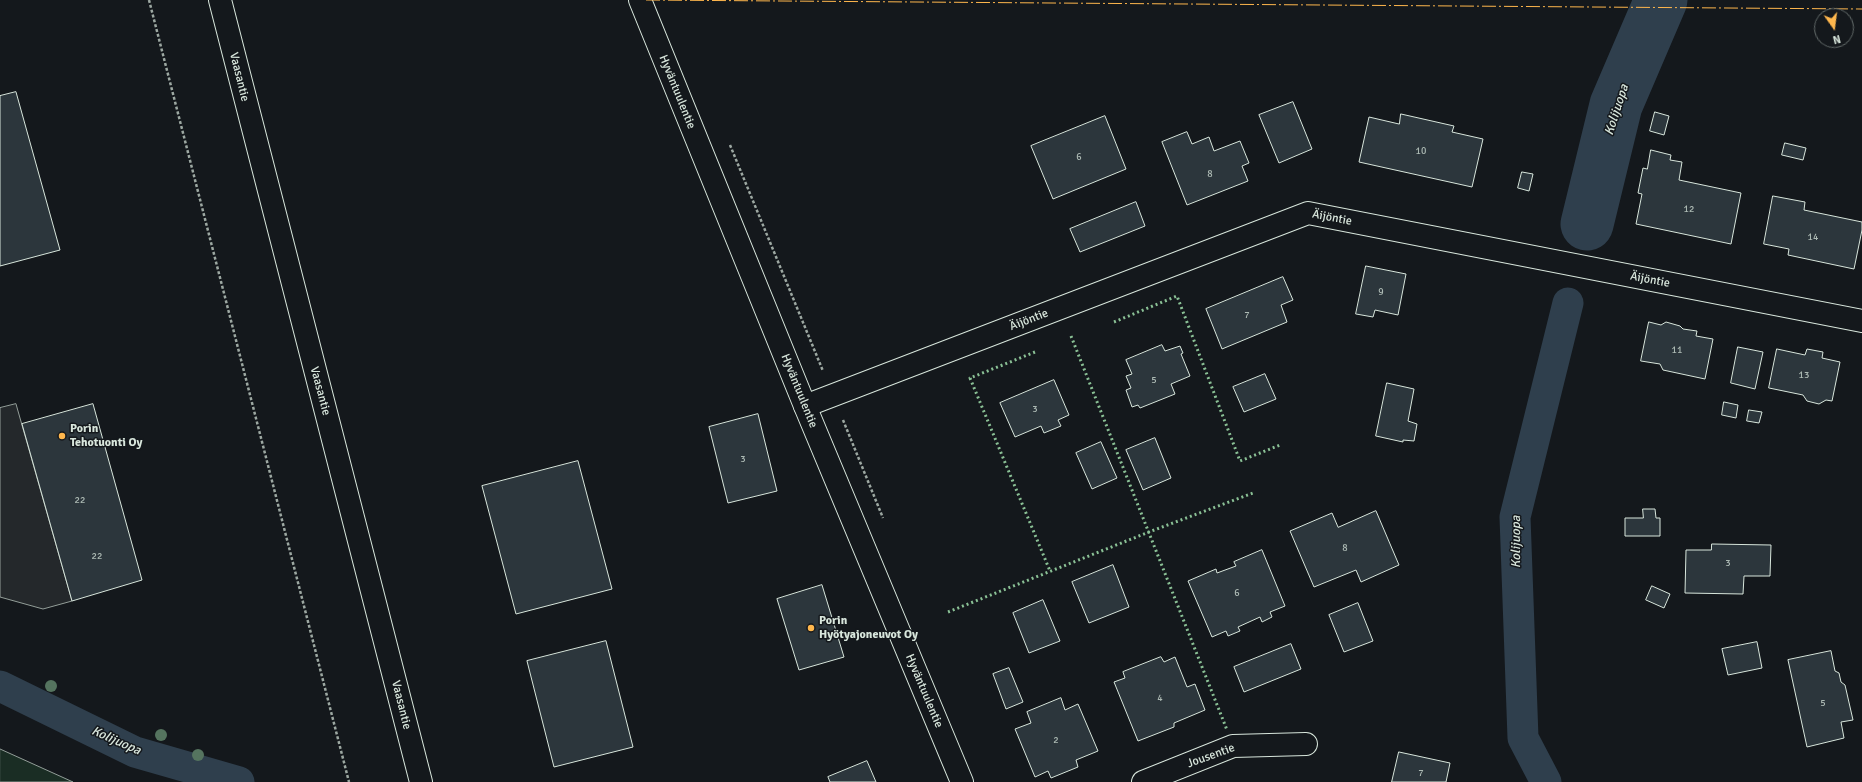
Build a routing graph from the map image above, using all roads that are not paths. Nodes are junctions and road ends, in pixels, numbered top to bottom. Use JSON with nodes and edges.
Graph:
{"nodes":[{"id":1,"x":220,"y":0,"type":"edge"},
{"id":2,"x":640,"y":0,"type":"edge"},
{"id":3,"x":1862,"y":321,"type":"edge"},
{"id":4,"x":805,"y":406,"type":"junction"},
{"id":5,"x":1306,"y":744,"type":"dead end"},
{"id":6,"x":421,"y":782,"type":"edge"},
{"id":7,"x":962,"y":782,"type":"edge"},
{"id":8,"x":1143,"y":782,"type":"edge"}],
"edges":[{"from":1,"to":6,"type":"street","name":"Vaasantie"},
{"from":2,"to":4,"type":"street","name":"Hyväntuulentie"},
{"from":3,"to":4,"type":"street","name":"Äijöntie"},
{"from":4,"to":7,"type":"street","name":"Hyväntuulentie"},
{"from":5,"to":8,"type":"street","name":"Jousentie"}]}
